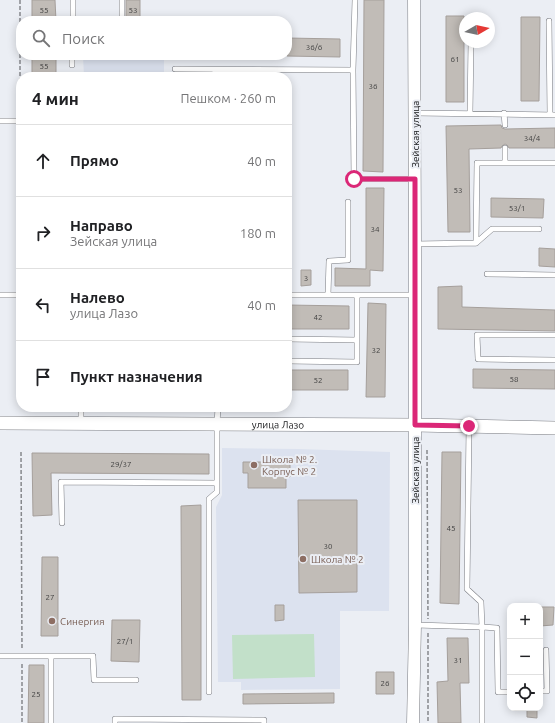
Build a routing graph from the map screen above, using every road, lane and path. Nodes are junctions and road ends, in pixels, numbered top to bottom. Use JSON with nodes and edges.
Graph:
{"nodes":[{"id":1,"x":20,"y":0,"type":"edge"},
{"id":2,"x":73,"y":0,"type":"edge"},
{"id":3,"x":122,"y":0,"type":"edge"},
{"id":4,"x":355,"y":0,"type":"edge"},
{"id":5,"x":414,"y":0,"type":"edge"},
{"id":6,"x":20,"y":16,"type":"edge"},
{"id":7,"x":73,"y":16,"type":"edge"},
{"id":8,"x":122,"y":16,"type":"edge"},
{"id":9,"x":549,"y":21,"type":"dead end"},
{"id":10,"x":471,"y":48,"type":"edge"},
{"id":11,"x":20,"y":60,"type":"edge"},
{"id":12,"x":72,"y":60,"type":"edge"},
{"id":13,"x":72,"y":65,"type":"dead end"},
{"id":14,"x":175,"y":69,"type":"dead end"},
{"id":15,"x":215,"y":70,"type":"joint"},
{"id":16,"x":353,"y":70,"type":"junction"},
{"id":17,"x":20,"y":72,"type":"edge"},
{"id":18,"x":415,"y":113,"type":"junction"},
{"id":19,"x":470,"y":113,"type":"junction"},
{"id":20,"x":504,"y":113,"type":"junction"},
{"id":21,"x":552,"y":115,"type":"edge"},
{"id":22,"x":0,"y":121,"type":"edge"},
{"id":23,"x":16,"y":121,"type":"edge"},
{"id":24,"x":505,"y":125,"type":"dead end"},
{"id":25,"x":505,"y":148,"type":"dead end"},
{"id":26,"x":505,"y":163,"type":"junction"},
{"id":27,"x":555,"y":164,"type":"edge"},
{"id":28,"x":415,"y":179,"type":"junction"},
{"id":29,"x":348,"y":202,"type":"dead end"},
{"id":30,"x":539,"y":229,"type":"dead end"},
{"id":31,"x":476,"y":243,"type":"junction"},
{"id":32,"x":415,"y":244,"type":"junction"},
{"id":33,"x":487,"y":274,"type":"dead end"},
{"id":34,"x":555,"y":275,"type":"edge"},
{"id":35,"x":415,"y":294,"type":"junction"},
{"id":36,"x":0,"y":295,"type":"edge"},
{"id":37,"x":16,"y":295,"type":"edge"},
{"id":38,"x":292,"y":295,"type":"edge"},
{"id":39,"x":328,"y":295,"type":"junction"},
{"id":40,"x":357,"y":295,"type":"junction"},
{"id":41,"x":555,"y":335,"type":"edge"},
{"id":42,"x":292,"y":339,"type":"edge"},
{"id":43,"x":356,"y":340,"type":"junction"},
{"id":44,"x":555,"y":360,"type":"edge"},
{"id":45,"x":292,"y":361,"type":"edge"},
{"id":46,"x":81,"y":412,"type":"edge"},
{"id":47,"x":218,"y":412,"type":"edge"},
{"id":48,"x":0,"y":423,"type":"edge"},
{"id":49,"x":80,"y":424,"type":"junction"},
{"id":50,"x":217,"y":424,"type":"junction"},
{"id":51,"x":415,"y":425,"type":"junction"},
{"id":52,"x":469,"y":426,"type":"junction"},
{"id":53,"x":555,"y":428,"type":"edge"},
{"id":54,"x":427,"y":450,"type":"dead end"},
{"id":55,"x":21,"y":452,"type":"dead end"},
{"id":56,"x":217,"y":483,"type":"junction"},
{"id":57,"x":62,"y":523,"type":"dead end"},
{"id":58,"x":415,"y":625,"type":"junction"},
{"id":59,"x":428,"y":625,"type":"junction"},
{"id":60,"x":482,"y":627,"type":"junction"},
{"id":61,"x":546,"y":650,"type":"dead end"},
{"id":62,"x":22,"y":655,"type":"junction"},
{"id":63,"x":0,"y":656,"type":"edge"},
{"id":64,"x":51,"y":656,"type":"junction"},
{"id":65,"x":136,"y":680,"type":"dead end"},
{"id":66,"x":543,"y":691,"type":"edge"},
{"id":67,"x":210,"y":692,"type":"dead end"},
{"id":68,"x":507,"y":692,"type":"edge"},
{"id":69,"x":22,"y":723,"type":"edge"},
{"id":70,"x":51,"y":723,"type":"edge"},
{"id":71,"x":115,"y":723,"type":"edge"},
{"id":72,"x":264,"y":723,"type":"edge"},
{"id":73,"x":413,"y":723,"type":"edge"},
{"id":74,"x":428,"y":723,"type":"edge"},
{"id":75,"x":482,"y":723,"type":"edge"}],
"edges":[{"from":1,"to":6,"type":"path"},
{"from":2,"to":7,"type":"lane"},
{"from":3,"to":8,"type":"lane"},
{"from":4,"to":16,"type":"lane"},
{"from":5,"to":18,"type":"street","name":"Зейская улица"},
{"from":9,"to":21,"type":"lane"},
{"from":10,"to":19,"type":"lane"},
{"from":11,"to":17,"type":"path"},
{"from":12,"to":13,"type":"lane"},
{"from":14,"to":15,"type":"lane"},
{"from":15,"to":16,"type":"lane"},
{"from":16,"to":28,"type":"lane"},
{"from":18,"to":19,"type":"lane"},
{"from":18,"to":28,"type":"street","name":"Зейская улица"},
{"from":19,"to":20,"type":"lane"},
{"from":20,"to":21,"type":"lane"},
{"from":20,"to":24,"type":"lane"},
{"from":22,"to":23,"type":"lane"},
{"from":25,"to":26,"type":"lane"},
{"from":26,"to":27,"type":"lane"},
{"from":26,"to":31,"type":"lane"},
{"from":28,"to":32,"type":"street","name":"Зейская улица"},
{"from":29,"to":39,"type":"lane"},
{"from":30,"to":31,"type":"lane"},
{"from":31,"to":32,"type":"lane"},
{"from":32,"to":35,"type":"street","name":"Зейская улица"},
{"from":33,"to":34,"type":"lane"},
{"from":35,"to":40,"type":"lane"},
{"from":35,"to":51,"type":"street","name":"Зейская улица"},
{"from":36,"to":37,"type":"lane"},
{"from":38,"to":39,"type":"lane"},
{"from":39,"to":40,"type":"lane"},
{"from":40,"to":43,"type":"lane"},
{"from":41,"to":44,"type":"lane"},
{"from":42,"to":43,"type":"lane"},
{"from":43,"to":45,"type":"lane"},
{"from":46,"to":49,"type":"lane"},
{"from":47,"to":50,"type":"lane"},
{"from":48,"to":49,"type":"main road","name":"улица Лазо"},
{"from":49,"to":50,"type":"main road","name":"улица Лазо"},
{"from":50,"to":51,"type":"main road","name":"улица Лазо"},
{"from":50,"to":56,"type":"lane"},
{"from":51,"to":52,"type":"main road","name":"улица Лазо"},
{"from":51,"to":58,"type":"street","name":"Зейская улица"},
{"from":52,"to":53,"type":"main road","name":"улица Лазо"},
{"from":52,"to":60,"type":"lane"},
{"from":54,"to":59,"type":"path"},
{"from":55,"to":62,"type":"path"},
{"from":56,"to":57,"type":"lane"},
{"from":56,"to":67,"type":"lane"},
{"from":58,"to":59,"type":"lane"},
{"from":58,"to":73,"type":"street","name":"Зейская улица"},
{"from":59,"to":60,"type":"lane"},
{"from":59,"to":74,"type":"path"},
{"from":60,"to":68,"type":"lane"},
{"from":60,"to":75,"type":"lane"},
{"from":61,"to":66,"type":"lane"},
{"from":62,"to":63,"type":"lane"},
{"from":62,"to":64,"type":"lane"},
{"from":62,"to":69,"type":"path"},
{"from":64,"to":65,"type":"lane"},
{"from":64,"to":70,"type":"lane"},
{"from":71,"to":72,"type":"lane"}]}
